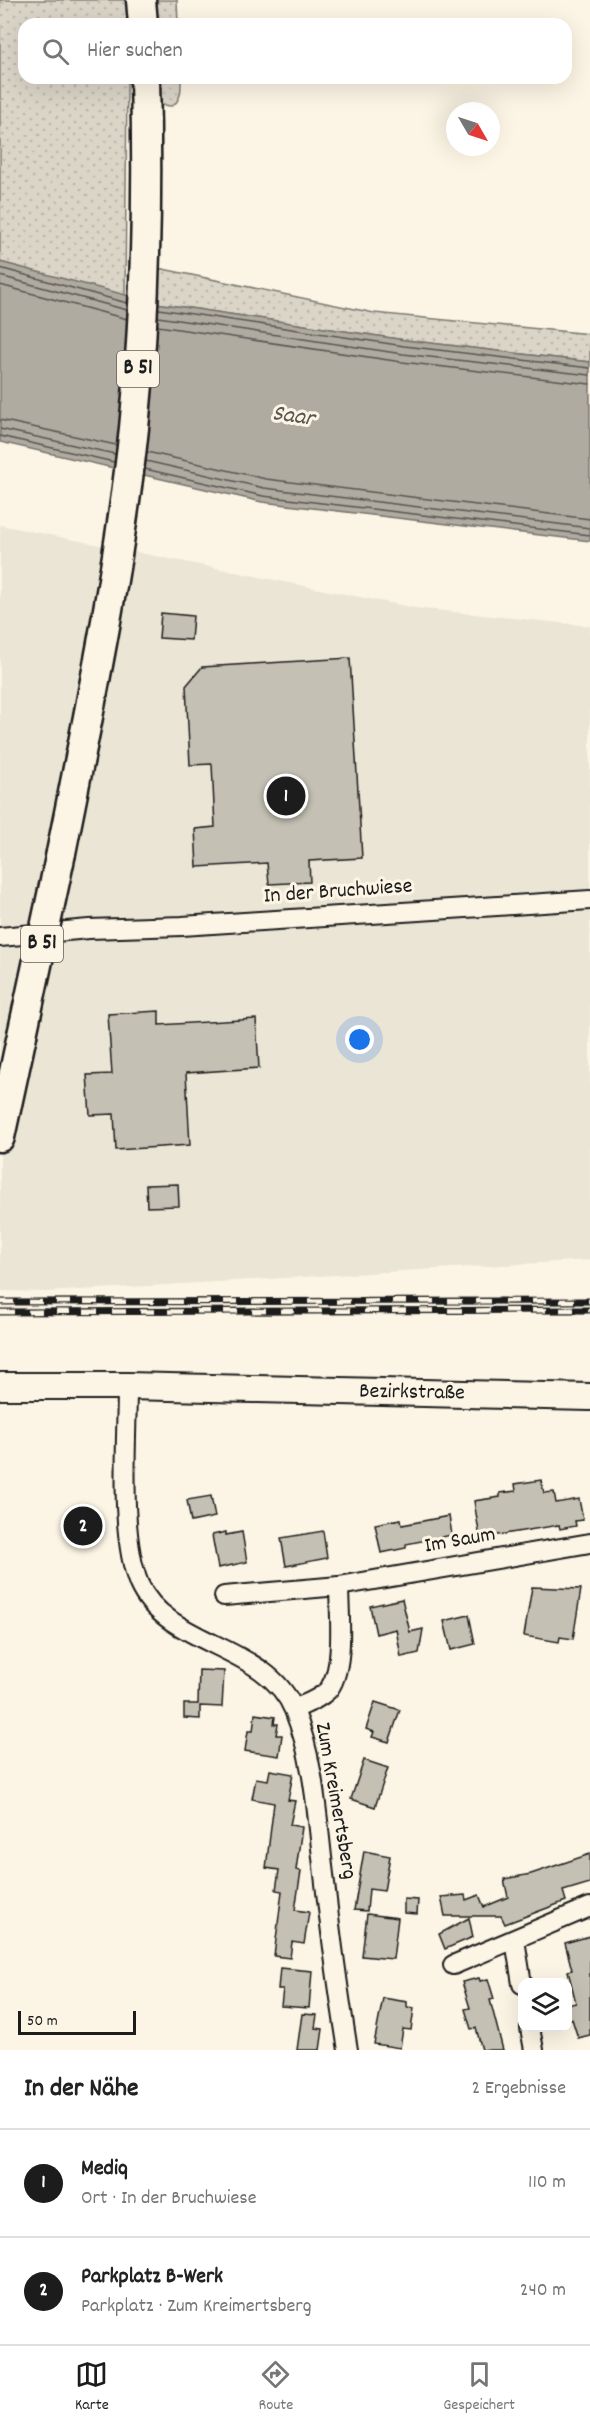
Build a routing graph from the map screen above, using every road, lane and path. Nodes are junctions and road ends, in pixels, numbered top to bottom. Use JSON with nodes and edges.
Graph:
{"nodes":[{"id":1,"x":141,"y":0,"type":"edge"},
{"id":2,"x":142,"y":18,"type":"edge"},
{"id":3,"x":145,"y":84,"type":"edge"},
{"id":4,"x":590,"y":900,"type":"edge"},
{"id":5,"x":0,"y":937,"type":"edge"},
{"id":6,"x":0,"y":1137,"type":"edge"},
{"id":7,"x":0,"y":1386,"type":"edge"},
{"id":8,"x":127,"y":1386,"type":"junction"},
{"id":9,"x":590,"y":1397,"type":"edge"},
{"id":10,"x":590,"y":1543,"type":"edge"},
{"id":11,"x":339,"y":1586,"type":"junction"},
{"id":12,"x":224,"y":1596,"type":"dead end"},
{"id":13,"x":294,"y":1709,"type":"junction"},
{"id":14,"x":590,"y":1907,"type":"edge"},
{"id":15,"x":515,"y":1940,"type":"junction"},
{"id":16,"x":453,"y":1965,"type":"dead end"},
{"id":17,"x":521,"y":1978,"type":"edge"},
{"id":18,"x":531,"y":2032,"type":"edge"},
{"id":19,"x":348,"y":2050,"type":"edge"},
{"id":20,"x":534,"y":2050,"type":"edge"}],
"edges":[{"from":1,"to":2,"type":"main road"},
{"from":3,"to":6,"type":"main road","number":"B 51","bridge":true},
{"from":4,"to":5,"type":"street","name":"In der Bruchwiese"},
{"from":7,"to":8,"type":"street","name":"Bezirkstraße"},
{"from":8,"to":9,"type":"street","name":"Bezirkstraße"},
{"from":8,"to":13,"type":"street","name":"Zum Kreimertsberg"},
{"from":10,"to":11,"type":"street","name":"Im Saum"},
{"from":11,"to":12,"type":"street","name":"Im Saum"},
{"from":11,"to":13,"type":"street"},
{"from":13,"to":19,"type":"street","name":"Zum Kreimertsberg"},
{"from":14,"to":15,"type":"street"},
{"from":15,"to":16,"type":"street"},
{"from":15,"to":17,"type":"street"},
{"from":18,"to":20,"type":"street"}]}
